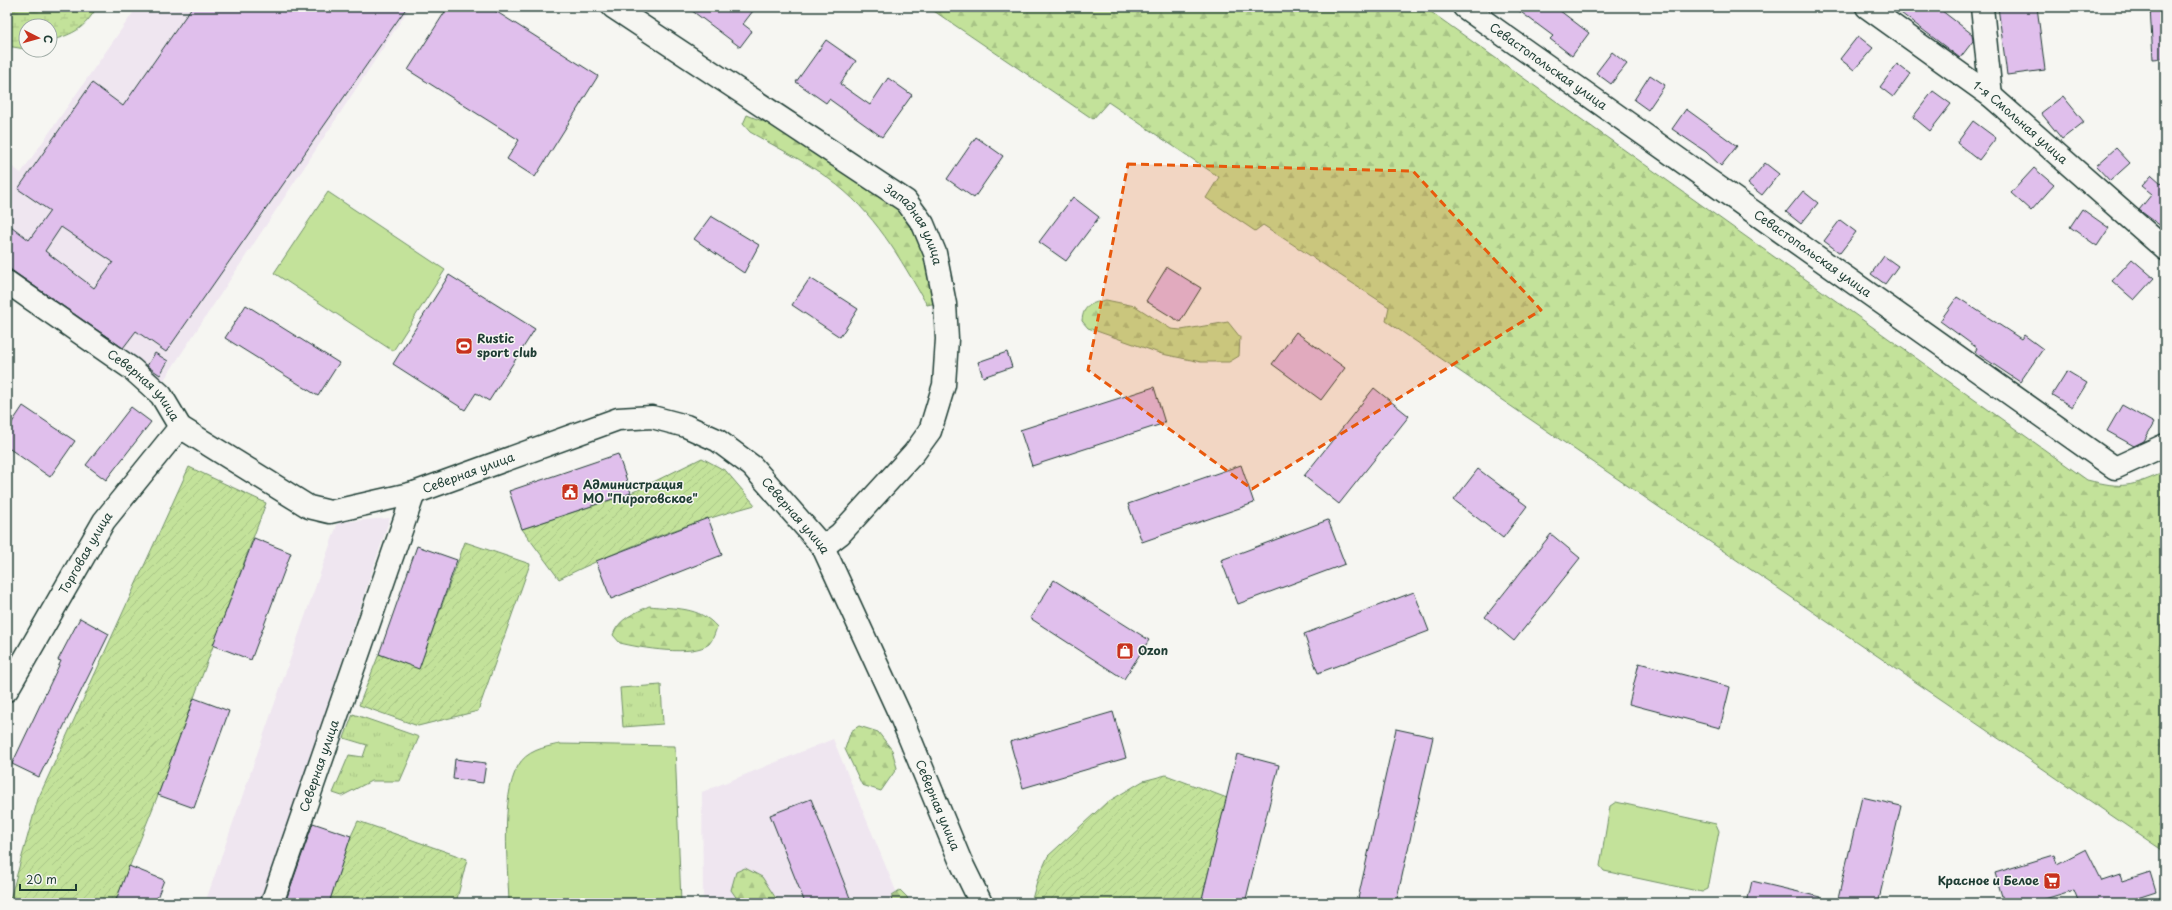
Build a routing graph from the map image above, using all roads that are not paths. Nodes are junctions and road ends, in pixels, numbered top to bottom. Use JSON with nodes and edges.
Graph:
{"nodes":[{"id":1,"x":613,"y":7,"type":"edge"},
{"id":2,"x":1464,"y":7,"type":"edge"},
{"id":3,"x":1867,"y":7,"type":"edge"},
{"id":4,"x":1982,"y":7,"type":"edge"},
{"id":5,"x":1991,"y":96,"type":"junction"},
{"id":6,"x":2165,"y":249,"type":"edge"},
{"id":7,"x":7,"y":282,"type":"edge"},
{"id":8,"x":180,"y":426,"type":"junction"},
{"id":9,"x":2165,"y":445,"type":"edge"},
{"id":10,"x":414,"y":493,"type":"junction"},
{"id":11,"x":823,"y":547,"type":"junction"},
{"id":12,"x":9,"y":679,"type":"edge"},
{"id":13,"x":272,"y":903,"type":"edge"},
{"id":14,"x":981,"y":903,"type":"edge"}],
"edges":[{"from":1,"to":11,"type":"street","name":"Западная улица"},
{"from":2,"to":9,"type":"street","name":"Севастопольская улица"},
{"from":3,"to":5,"type":"street","name":"1-я Смольная улица"},
{"from":4,"to":5,"type":"street"},
{"from":5,"to":6,"type":"street","name":"1-я Смольная улица"},
{"from":7,"to":8,"type":"street","name":"Северная улица"},
{"from":8,"to":10,"type":"street","name":"Северная улица"},
{"from":8,"to":12,"type":"street","name":"Торговая улица"},
{"from":10,"to":11,"type":"street","name":"Северная улица"},
{"from":10,"to":13,"type":"street","name":"Северная улица"},
{"from":11,"to":14,"type":"street","name":"Северная улица"}]}
